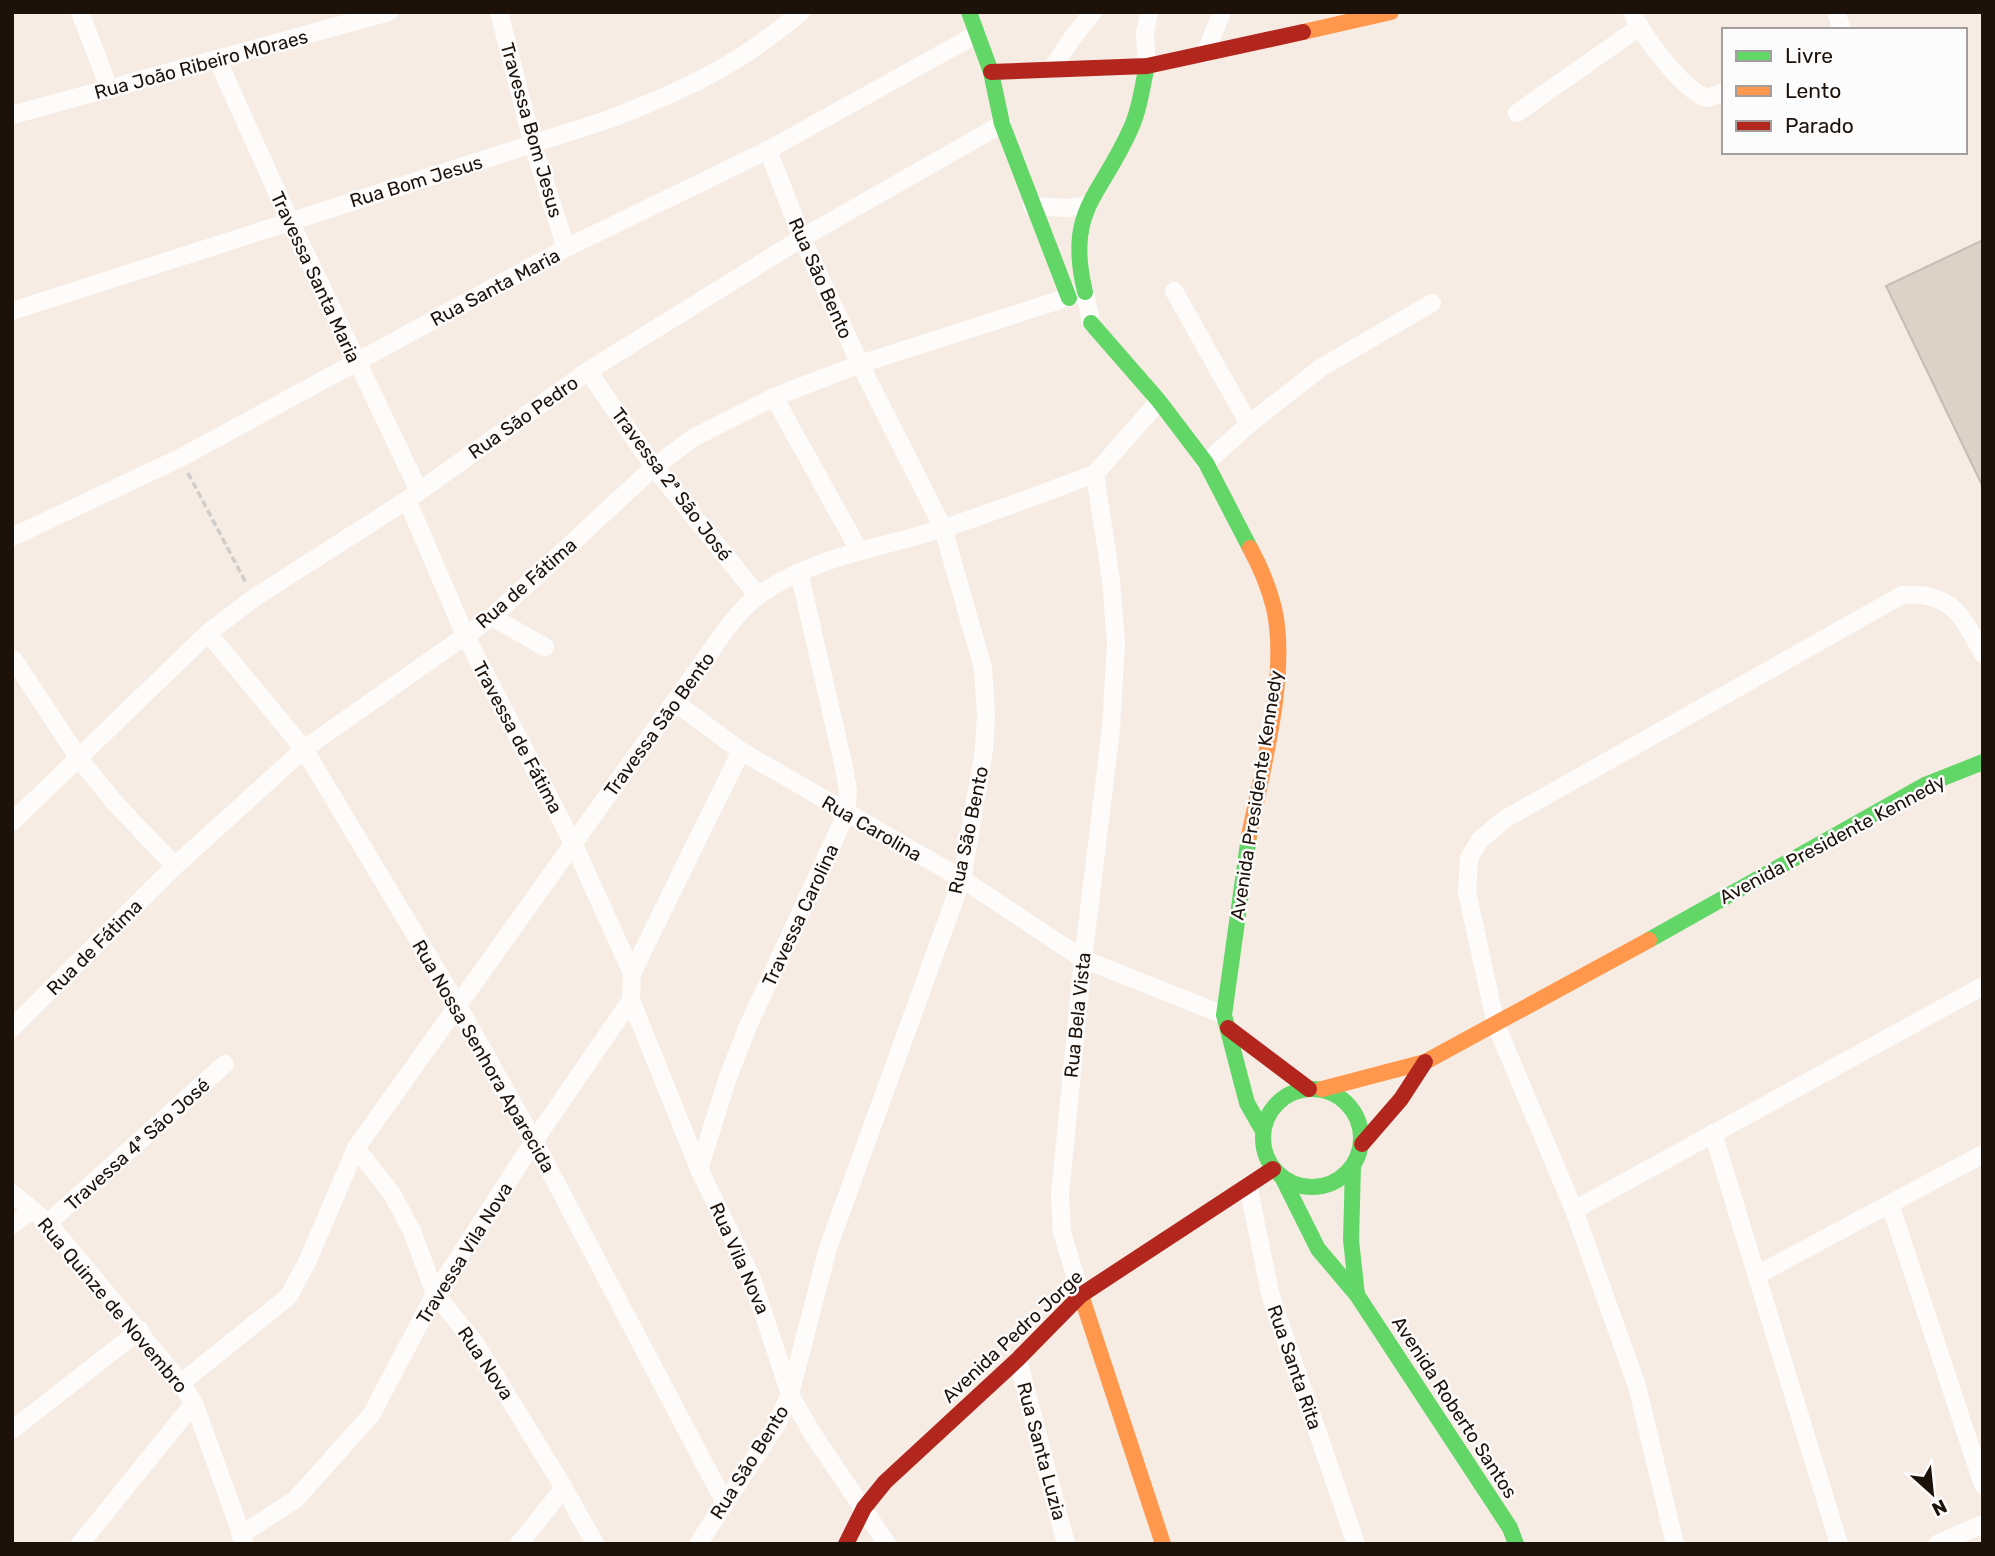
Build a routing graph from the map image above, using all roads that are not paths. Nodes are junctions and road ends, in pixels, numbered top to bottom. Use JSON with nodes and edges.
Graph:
{"nodes":[{"id":1,"x":80,"y":12,"type":"edge"},
{"id":2,"x":389,"y":12,"type":"edge"},
{"id":3,"x":499,"y":12,"type":"edge"},
{"id":4,"x":801,"y":12,"type":"edge"},
{"id":5,"x":969,"y":12,"type":"edge"},
{"id":6,"x":1093,"y":12,"type":"edge"},
{"id":7,"x":1149,"y":12,"type":"edge"},
{"id":8,"x":1222,"y":12,"type":"edge"},
{"id":9,"x":1391,"y":12,"type":"edge"},
{"id":10,"x":1635,"y":20,"type":"edge"},
{"id":11,"x":977,"y":34,"type":"junction"},
{"id":12,"x":1205,"y":54,"type":"junction"},
{"id":13,"x":218,"y":61,"type":"junction"},
{"id":14,"x":1147,"y":66,"type":"junction"},
{"id":15,"x":1052,"y":69,"type":"junction"},
{"id":16,"x":991,"y":72,"type":"junction"},
{"id":17,"x":109,"y":88,"type":"junction"},
{"id":18,"x":1722,"y":93,"type":"edge"},
{"id":19,"x":1517,"y":113,"type":"dead end"},
{"id":20,"x":12,"y":115,"type":"edge"},
{"id":21,"x":1002,"y":124,"type":"junction"},
{"id":22,"x":533,"y":145,"type":"junction"},
{"id":23,"x":768,"y":150,"type":"junction"},
{"id":24,"x":1088,"y":205,"type":"junction"},
{"id":25,"x":1032,"y":206,"type":"junction"},
{"id":26,"x":290,"y":221,"type":"junction"},
{"id":27,"x":802,"y":238,"type":"junction"},
{"id":28,"x":566,"y":248,"type":"junction"},
{"id":29,"x":1174,"y":291,"type":"dead end"},
{"id":30,"x":1077,"y":295,"type":"junction"},
{"id":31,"x":1432,"y":303,"type":"dead end"},
{"id":32,"x":12,"y":311,"type":"edge"},
{"id":33,"x":1091,"y":323,"type":"joint"},
{"id":34,"x":356,"y":362,"type":"junction"},
{"id":35,"x":860,"y":364,"type":"junction"},
{"id":36,"x":588,"y":371,"type":"junction"},
{"id":37,"x":774,"y":397,"type":"junction"},
{"id":38,"x":1159,"y":401,"type":"junction"},
{"id":39,"x":1249,"y":424,"type":"junction"},
{"id":40,"x":1206,"y":463,"type":"junction"},
{"id":41,"x":654,"y":467,"type":"junction"},
{"id":42,"x":1095,"y":474,"type":"junction"},
{"id":43,"x":413,"y":495,"type":"junction"},
{"id":44,"x":943,"y":528,"type":"junction"},
{"id":45,"x":12,"y":537,"type":"edge"},
{"id":46,"x":859,"y":550,"type":"junction"},
{"id":47,"x":799,"y":572,"type":"junction"},
{"id":48,"x":758,"y":596,"type":"junction"},
{"id":49,"x":492,"y":617,"type":"junction"},
{"id":50,"x":208,"y":633,"type":"junction"},
{"id":51,"x":465,"y":635,"type":"junction"},
{"id":52,"x":545,"y":647,"type":"dead end"},
{"id":53,"x":1983,"y":654,"type":"edge"},
{"id":54,"x":14,"y":660,"type":"edge"},
{"id":55,"x":676,"y":703,"type":"junction"},
{"id":56,"x":304,"y":749,"type":"junction"},
{"id":57,"x":741,"y":751,"type":"junction"},
{"id":58,"x":78,"y":757,"type":"junction"},
{"id":59,"x":1983,"y":762,"type":"edge"},
{"id":60,"x":846,"y":814,"type":"junction"},
{"id":61,"x":12,"y":822,"type":"edge"},
{"id":62,"x":575,"y":845,"type":"junction"},
{"id":63,"x":176,"y":866,"type":"junction"},
{"id":64,"x":962,"y":879,"type":"junction"},
{"id":65,"x":1083,"y":959,"type":"junction"},
{"id":66,"x":632,"y":972,"type":"junction"},
{"id":67,"x":1983,"y":986,"type":"edge"},
{"id":68,"x":631,"y":1000,"type":"junction"},
{"id":69,"x":458,"y":1006,"type":"junction"},
{"id":70,"x":1226,"y":1021,"type":"junction"},
{"id":71,"x":1496,"y":1025,"type":"junction"},
{"id":72,"x":12,"y":1028,"type":"edge"},
{"id":73,"x":1425,"y":1062,"type":"junction"},
{"id":74,"x":225,"y":1065,"type":"dead end"},
{"id":75,"x":1316,"y":1089,"type":"junction"},
{"id":76,"x":1263,"y":1131,"type":"junction"},
{"id":77,"x":1713,"y":1133,"type":"junction"},
{"id":78,"x":534,"y":1141,"type":"junction"},
{"id":79,"x":1362,"y":1144,"type":"junction"},
{"id":80,"x":356,"y":1148,"type":"junction"},
{"id":81,"x":1983,"y":1154,"type":"edge"},
{"id":82,"x":1353,"y":1166,"type":"junction"},
{"id":83,"x":699,"y":1169,"type":"junction"},
{"id":84,"x":1277,"y":1173,"type":"junction"},
{"id":85,"x":1248,"y":1186,"type":"junction"},
{"id":86,"x":12,"y":1193,"type":"edge"},
{"id":87,"x":1890,"y":1204,"type":"junction"},
{"id":88,"x":33,"y":1210,"type":"junction"},
{"id":89,"x":1574,"y":1210,"type":"junction"},
{"id":90,"x":48,"y":1223,"type":"junction"},
{"id":91,"x":12,"y":1226,"type":"edge"},
{"id":92,"x":1757,"y":1275,"type":"junction"},
{"id":93,"x":435,"y":1294,"type":"junction"},
{"id":94,"x":1357,"y":1294,"type":"junction"},
{"id":95,"x":1081,"y":1295,"type":"junction"},
{"id":96,"x":140,"y":1330,"type":"junction"},
{"id":97,"x":1018,"y":1359,"type":"junction"},
{"id":98,"x":181,"y":1382,"type":"junction"},
{"id":99,"x":790,"y":1394,"type":"junction"},
{"id":100,"x":194,"y":1404,"type":"junction"},
{"id":101,"x":12,"y":1430,"type":"edge"},
{"id":102,"x":1983,"y":1485,"type":"edge"},
{"id":103,"x":564,"y":1488,"type":"junction"},
{"id":104,"x":725,"y":1503,"type":"junction"},
{"id":105,"x":864,"y":1508,"type":"junction"},
{"id":106,"x":1983,"y":1524,"type":"edge"},
{"id":107,"x":242,"y":1539,"type":"edge"},
{"id":108,"x":80,"y":1544,"type":"edge"},
{"id":109,"x":519,"y":1544,"type":"edge"},
{"id":110,"x":595,"y":1544,"type":"edge"},
{"id":111,"x":698,"y":1544,"type":"edge"},
{"id":112,"x":846,"y":1544,"type":"edge"},
{"id":113,"x":887,"y":1544,"type":"edge"},
{"id":114,"x":1066,"y":1544,"type":"edge"},
{"id":115,"x":1163,"y":1544,"type":"edge"},
{"id":116,"x":1356,"y":1544,"type":"edge"},
{"id":117,"x":1516,"y":1544,"type":"edge"},
{"id":118,"x":1675,"y":1544,"type":"edge"},
{"id":119,"x":1839,"y":1544,"type":"edge"},
{"id":120,"x":1937,"y":1544,"type":"edge"}],
"edges":[{"from":1,"to":17,"type":"street"},
{"from":2,"to":13,"type":"street","name":"Rua João Ribeiro MOraes"},
{"from":3,"to":22,"type":"street","name":"Travessa Bom Jesus"},
{"from":4,"to":22,"type":"street","name":"Rua Bom Jesus"},
{"from":5,"to":11,"type":"street"},
{"from":6,"to":15,"type":"street"},
{"from":7,"to":14,"type":"street"},
{"from":8,"to":12,"type":"street"},
{"from":9,"to":12,"type":"street"},
{"from":10,"to":18,"type":"street"},
{"from":10,"to":19,"type":"street"},
{"from":11,"to":16,"type":"street"},
{"from":11,"to":23,"type":"street","name":"Rua Santa Maria"},
{"from":12,"to":14,"type":"street"},
{"from":13,"to":17,"type":"street","name":"Rua João Ribeiro MOraes"},
{"from":13,"to":26,"type":"street","name":"Travessa Santa Maria"},
{"from":14,"to":15,"type":"street"},
{"from":14,"to":24,"type":"street"},
{"from":15,"to":16,"type":"street"},
{"from":16,"to":21,"type":"street"},
{"from":17,"to":20,"type":"street","name":"Rua João Ribeiro MOraes"},
{"from":21,"to":25,"type":"street"},
{"from":21,"to":27,"type":"street","name":"Rua São Pedro"},
{"from":22,"to":26,"type":"street","name":"Rua Bom Jesus"},
{"from":22,"to":28,"type":"street","name":"Travessa Bom Jesus"},
{"from":23,"to":27,"type":"street","name":"Rua São Bento"},
{"from":23,"to":28,"type":"street","name":"Rua Santa Maria"},
{"from":24,"to":25,"type":"street"},
{"from":24,"to":30,"type":"street"},
{"from":25,"to":30,"type":"street"},
{"from":26,"to":32,"type":"street","name":"Rua Bom Jesus"},
{"from":26,"to":34,"type":"street","name":"Travessa Santa Maria"},
{"from":27,"to":35,"type":"street","name":"Rua São Bento"},
{"from":27,"to":36,"type":"street","name":"Rua São Pedro"},
{"from":28,"to":34,"type":"street","name":"Rua Santa Maria"},
{"from":29,"to":39,"type":"street"},
{"from":30,"to":33,"type":"street","name":"Avenida Presidente Kennedy"},
{"from":30,"to":35,"type":"street","name":"Rua de Fátima"},
{"from":31,"to":39,"type":"street"},
{"from":33,"to":38,"type":"street","name":"Avenida Presidente Kennedy"},
{"from":34,"to":43,"type":"street","name":"Travessa Santa Maria"},
{"from":34,"to":45,"type":"street","name":"Rua Santa Maria"},
{"from":35,"to":37,"type":"street","name":"Rua de Fátima"},
{"from":35,"to":44,"type":"street","name":"Rua São Bento"},
{"from":36,"to":41,"type":"street","name":"Travessa 2ª São José"},
{"from":36,"to":43,"type":"street","name":"Rua São Pedro"},
{"from":37,"to":41,"type":"street","name":"Rua de Fátima"},
{"from":37,"to":46,"type":"street"},
{"from":38,"to":40,"type":"street","name":"Avenida Presidente Kennedy"},
{"from":38,"to":42,"type":"street"},
{"from":39,"to":40,"type":"street"},
{"from":40,"to":70,"type":"street","name":"Avenida Presidente Kennedy"},
{"from":41,"to":48,"type":"street","name":"Travessa 2ª São José"},
{"from":41,"to":49,"type":"street","name":"Rua de Fátima"},
{"from":42,"to":44,"type":"street","name":"Travessa São Bento"},
{"from":42,"to":65,"type":"street","name":"Rua Bela Vista"},
{"from":43,"to":50,"type":"street","name":"Rua São Pedro"},
{"from":43,"to":51,"type":"street","name":"Travessa de Fátima"},
{"from":44,"to":46,"type":"street","name":"Travessa São Bento"},
{"from":44,"to":64,"type":"street","name":"Rua São Bento"},
{"from":46,"to":47,"type":"street","name":"Travessa São Bento"},
{"from":47,"to":48,"type":"street","name":"Travessa São Bento"},
{"from":47,"to":60,"type":"street","name":"Travessa Carolina"},
{"from":48,"to":55,"type":"street","name":"Travessa São Bento"},
{"from":49,"to":51,"type":"street","name":"Rua de Fátima"},
{"from":49,"to":52,"type":"street"},
{"from":50,"to":56,"type":"street","name":"Rua Nossa Senhora Aparecida"},
{"from":50,"to":58,"type":"street","name":"Rua São Pedro"},
{"from":51,"to":56,"type":"street","name":"Rua de Fátima"},
{"from":51,"to":62,"type":"street","name":"Travessa de Fátima"},
{"from":53,"to":71,"type":"street"},
{"from":54,"to":58,"type":"street"},
{"from":55,"to":57,"type":"street","name":"Rua Carolina"},
{"from":55,"to":62,"type":"street","name":"Travessa São Bento"},
{"from":56,"to":63,"type":"street","name":"Rua de Fátima"},
{"from":56,"to":69,"type":"street","name":"Rua Nossa Senhora Aparecida"},
{"from":57,"to":60,"type":"street","name":"Rua Carolina"},
{"from":57,"to":66,"type":"street"},
{"from":58,"to":61,"type":"street","name":"Rua São Pedro"},
{"from":58,"to":63,"type":"street"},
{"from":59,"to":71,"type":"street","name":"Avenida Presidente Kennedy"},
{"from":60,"to":64,"type":"street","name":"Rua Carolina"},
{"from":60,"to":83,"type":"street","name":"Travessa Carolina"},
{"from":62,"to":66,"type":"street","name":"Travessa de Fátima"},
{"from":62,"to":69,"type":"street","name":"Travessa São Bento"},
{"from":63,"to":72,"type":"street","name":"Rua de Fátima"},
{"from":64,"to":65,"type":"street","name":"Rua Carolina"},
{"from":64,"to":99,"type":"street","name":"Rua São Bento"},
{"from":65,"to":70,"type":"street","name":"Rua Carolina"},
{"from":65,"to":95,"type":"street","name":"Rua Bela Vista"},
{"from":66,"to":68,"type":"street"},
{"from":67,"to":77,"type":"street"},
{"from":68,"to":78,"type":"street","name":"Travessa Vila Nova"},
{"from":68,"to":83,"type":"street","name":"Rua Vila Nova"},
{"from":69,"to":78,"type":"street","name":"Rua Nossa Senhora Aparecida"},
{"from":69,"to":80,"type":"street","name":"Travessa São Bento"},
{"from":70,"to":75,"type":"street"},
{"from":70,"to":76,"type":"street","name":"Avenida Presidente Kennedy"},
{"from":71,"to":73,"type":"street","name":"Avenida Presidente Kennedy"},
{"from":71,"to":89,"type":"street"},
{"from":73,"to":75,"type":"street","name":"Avenida Presidente Kennedy"},
{"from":73,"to":79,"type":"street","name":"Avenida Presidente Kennedy"},
{"from":74,"to":90,"type":"street","name":"Travessa 4ª São José"},
{"from":75,"to":76,"type":"street","name":"Avenida Presidente Kennedy"},
{"from":75,"to":79,"type":"street"},
{"from":76,"to":84,"type":"street","name":"Avenida Presidente Kennedy"},
{"from":77,"to":89,"type":"street"},
{"from":77,"to":92,"type":"street"},
{"from":78,"to":93,"type":"street","name":"Travessa Vila Nova"},
{"from":78,"to":104,"type":"street","name":"Rua Nossa Senhora Aparecida"},
{"from":79,"to":82,"type":"street","name":"Avenida Presidente Kennedy"},
{"from":80,"to":93,"type":"street","name":"Rua Nova"},
{"from":80,"to":98,"type":"street","name":"Travessa São Bento"},
{"from":81,"to":87,"type":"street"},
{"from":82,"to":84,"type":"street"},
{"from":82,"to":94,"type":"street","name":"Avenida Roberto Santos"},
{"from":83,"to":99,"type":"street","name":"Rua Vila Nova"},
{"from":84,"to":85,"type":"street","name":"Avenida Pedro Jorge"},
{"from":84,"to":94,"type":"street","name":"Avenida Roberto Santos"},
{"from":85,"to":95,"type":"street","name":"Avenida Pedro Jorge"},
{"from":85,"to":116,"type":"street","name":"Rua Santa Rita"},
{"from":86,"to":88,"type":"street","name":"Rua Quinze de Novembro"},
{"from":87,"to":92,"type":"street"},
{"from":87,"to":102,"type":"street"},
{"from":88,"to":90,"type":"street","name":"Rua Quinze de Novembro"},
{"from":88,"to":91,"type":"street"},
{"from":89,"to":118,"type":"street"},
{"from":90,"to":96,"type":"street","name":"Rua Quinze de Novembro"},
{"from":92,"to":119,"type":"street"},
{"from":93,"to":103,"type":"street","name":"Rua Nova"},
{"from":93,"to":107,"type":"street","name":"Travessa Vila Nova"},
{"from":94,"to":117,"type":"street","name":"Avenida Roberto Santos"},
{"from":95,"to":97,"type":"street","name":"Avenida Pedro Jorge"},
{"from":95,"to":115,"type":"street","name":"Rua Bela Vista"},
{"from":96,"to":98,"type":"street","name":"Rua Quinze de Novembro"},
{"from":96,"to":101,"type":"street"},
{"from":97,"to":105,"type":"street","name":"Avenida Pedro Jorge"},
{"from":97,"to":114,"type":"street","name":"Rua Santa Luzia"},
{"from":98,"to":100,"type":"street","name":"Rua Quinze de Novembro"},
{"from":99,"to":104,"type":"street","name":"Rua São Bento"},
{"from":99,"to":105,"type":"street","name":"Rua Vila Nova"},
{"from":100,"to":107,"type":"street","name":"Rua Quinze de Novembro"},
{"from":100,"to":108,"type":"street"},
{"from":103,"to":109,"type":"street"},
{"from":103,"to":110,"type":"street","name":"Rua Nova"},
{"from":104,"to":111,"type":"street","name":"Rua São Bento"},
{"from":105,"to":112,"type":"street","name":"Avenida Pedro Jorge"},
{"from":105,"to":113,"type":"street"},
{"from":106,"to":120,"type":"street"}]}
